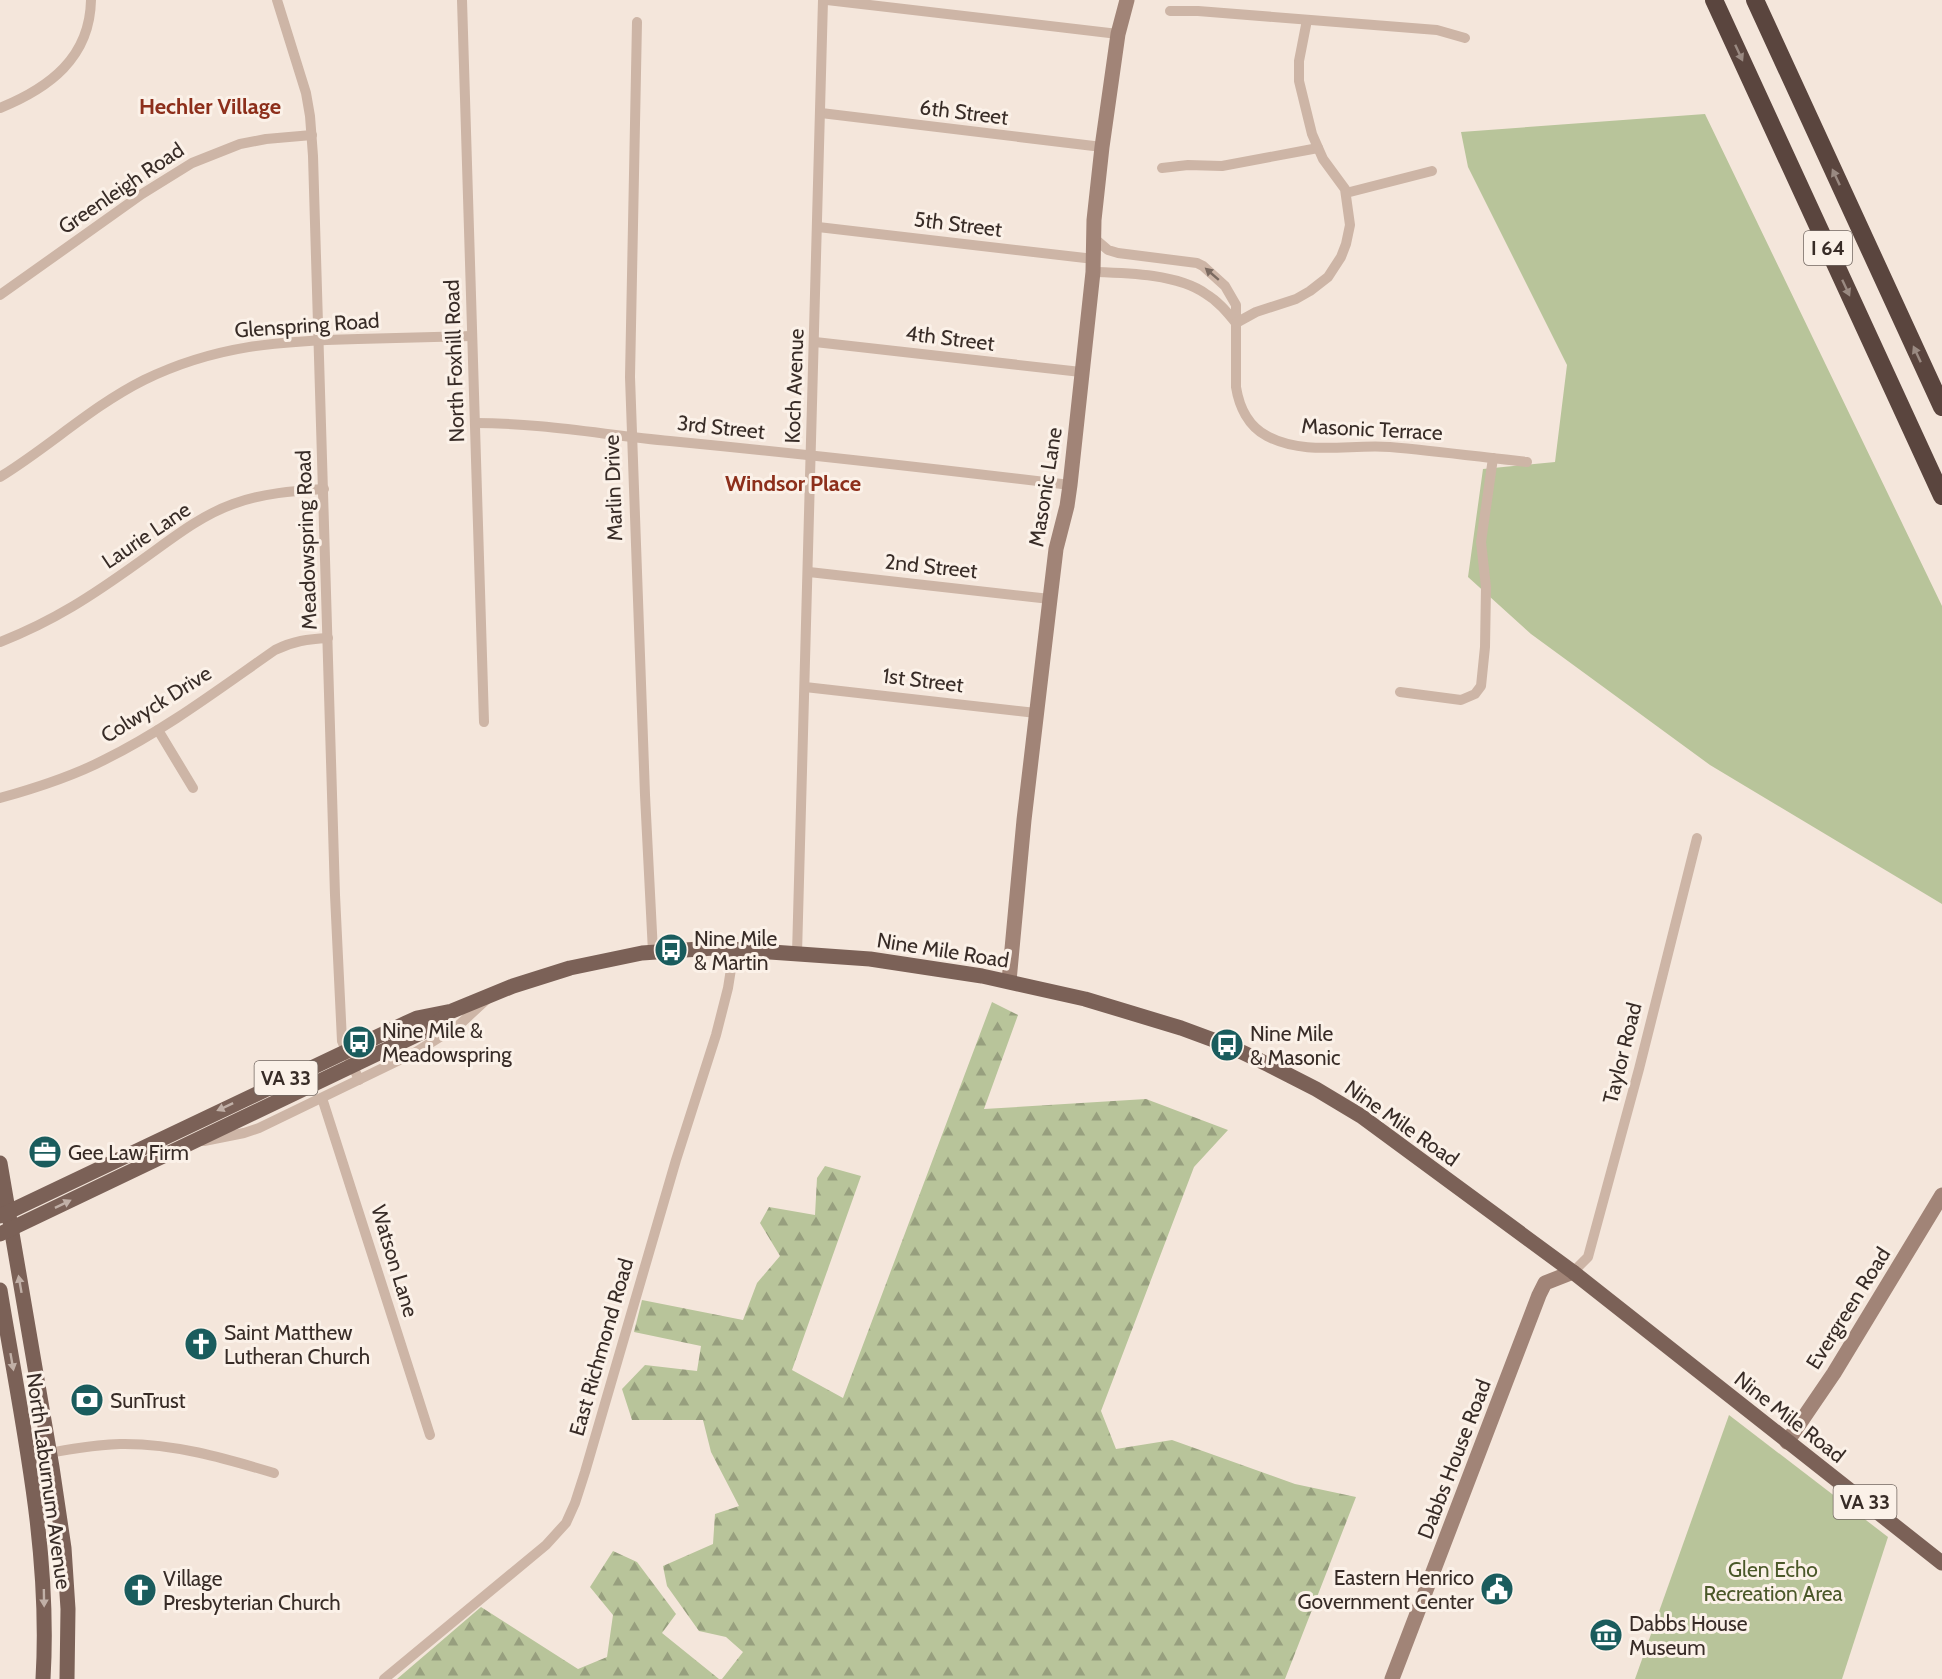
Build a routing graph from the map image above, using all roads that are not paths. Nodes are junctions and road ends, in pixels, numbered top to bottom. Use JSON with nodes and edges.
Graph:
{"nodes":[{"id":1,"x":91,"y":0,"type":"edge"},
{"id":2,"x":277,"y":0,"type":"edge"},
{"id":3,"x":462,"y":0,"type":"edge"},
{"id":4,"x":825,"y":0,"type":"edge"},
{"id":5,"x":1126,"y":0,"type":"edge"},
{"id":6,"x":1714,"y":0,"type":"edge"},
{"id":7,"x":1755,"y":0,"type":"edge"},
{"id":8,"x":1170,"y":11,"type":"dead end"},
{"id":9,"x":1307,"y":20,"type":"junction"},
{"id":10,"x":638,"y":22,"type":"dead end"},
{"id":11,"x":1118,"y":34,"type":"junction"},
{"id":12,"x":1465,"y":38,"type":"dead end"},
{"id":13,"x":0,"y":108,"type":"edge"},
{"id":14,"x":821,"y":113,"type":"junction"},
{"id":15,"x":312,"y":135,"type":"junction"},
{"id":16,"x":1102,"y":147,"type":"junction"},
{"id":17,"x":1318,"y":148,"type":"junction"},
{"id":18,"x":1162,"y":168,"type":"dead end"},
{"id":19,"x":1432,"y":171,"type":"dead end"},
{"id":20,"x":1346,"y":193,"type":"junction"},
{"id":21,"x":818,"y":227,"type":"junction"},
{"id":22,"x":1094,"y":238,"type":"junction"},
{"id":23,"x":1094,"y":266,"type":"junction"},
{"id":24,"x":0,"y":295,"type":"edge"},
{"id":25,"x":1236,"y":323,"type":"junction"},
{"id":26,"x":472,"y":336,"type":"junction"},
{"id":27,"x":319,"y":340,"type":"junction"},
{"id":28,"x":815,"y":342,"type":"junction"},
{"id":29,"x":1081,"y":372,"type":"junction"},
{"id":30,"x":1942,"y":407,"type":"edge"},
{"id":31,"x":475,"y":423,"type":"junction"},
{"id":32,"x":631,"y":437,"type":"junction"},
{"id":33,"x":812,"y":455,"type":"junction"},
{"id":34,"x":1493,"y":458,"type":"junction"},
{"id":35,"x":1527,"y":462,"type":"dead end"},
{"id":36,"x":0,"y":477,"type":"edge"},
{"id":37,"x":1070,"y":485,"type":"junction"},
{"id":38,"x":324,"y":489,"type":"junction"},
{"id":39,"x":1942,"y":496,"type":"edge"},
{"id":40,"x":809,"y":572,"type":"junction"},
{"id":41,"x":1050,"y":599,"type":"junction"},
{"id":42,"x":328,"y":638,"type":"junction"},
{"id":43,"x":0,"y":642,"type":"edge"},
{"id":44,"x":805,"y":687,"type":"junction"},
{"id":45,"x":1400,"y":692,"type":"dead end"},
{"id":46,"x":1036,"y":713,"type":"junction"},
{"id":47,"x":484,"y":722,"type":"dead end"},
{"id":48,"x":158,"y":730,"type":"junction"},
{"id":49,"x":193,"y":788,"type":"dead end"},
{"id":50,"x":0,"y":798,"type":"edge"},
{"id":51,"x":1697,"y":838,"type":"dead end"},
{"id":52,"x":734,"y":950,"type":"junction"},
{"id":53,"x":653,"y":952,"type":"junction"},
{"id":54,"x":797,"y":954,"type":"junction"},
{"id":55,"x":1009,"y":981,"type":"junction"},
{"id":56,"x":494,"y":994,"type":"junction"},
{"id":57,"x":452,"y":1011,"type":"junction"},
{"id":58,"x":344,"y":1050,"type":"junction"},
{"id":59,"x":352,"y":1065,"type":"junction"},
{"id":60,"x":359,"y":1080,"type":"junction"},
{"id":61,"x":322,"y":1098,"type":"junction"},
{"id":62,"x":191,"y":1142,"type":"junction"},
{"id":63,"x":0,"y":1163,"type":"edge"},
{"id":64,"x":1942,"y":1195,"type":"edge"},
{"id":65,"x":4,"y":1214,"type":"edge"},
{"id":66,"x":5,"y":1232,"type":"edge"},
{"id":67,"x":1573,"y":1272,"type":"junction"},
{"id":68,"x":0,"y":1290,"type":"edge"},
{"id":69,"x":430,"y":1435,"type":"dead end"},
{"id":70,"x":1787,"y":1443,"type":"junction"},
{"id":71,"x":49,"y":1453,"type":"junction"},
{"id":72,"x":28,"y":1457,"type":"junction"},
{"id":73,"x":274,"y":1473,"type":"dead end"},
{"id":74,"x":1942,"y":1563,"type":"edge"},
{"id":75,"x":44,"y":1679,"type":"edge"},
{"id":76,"x":67,"y":1679,"type":"edge"},
{"id":77,"x":384,"y":1679,"type":"edge"},
{"id":78,"x":1392,"y":1679,"type":"edge"}],
"edges":[{"from":1,"to":13,"type":"street"},
{"from":2,"to":15,"type":"street","name":"Meadowspring Road"},
{"from":3,"to":26,"type":"street","name":"North Foxhill Road"},
{"from":4,"to":11,"type":"street"},
{"from":4,"to":14,"type":"street","name":"Koch Avenue"},
{"from":5,"to":11,"type":"main road","name":"Masonic Lane"},
{"from":6,"to":39,"type":"highway","number":"I 64","one_way":true},
{"from":30,"to":7,"type":"highway","number":"I 64","one_way":true},
{"from":8,"to":9,"type":"street"},
{"from":9,"to":12,"type":"street"},
{"from":9,"to":17,"type":"street"},
{"from":10,"to":32,"type":"street","name":"Marlin Drive"},
{"from":11,"to":16,"type":"main road","name":"Masonic Lane"},
{"from":14,"to":16,"type":"street","name":"6th Street"},
{"from":14,"to":21,"type":"street","name":"Koch Avenue"},
{"from":15,"to":24,"type":"street","name":"Greenleigh Road"},
{"from":15,"to":27,"type":"street","name":"Meadowspring Road"},
{"from":16,"to":22,"type":"main road","name":"Masonic Lane"},
{"from":17,"to":18,"type":"street"},
{"from":17,"to":20,"type":"street"},
{"from":19,"to":20,"type":"street"},
{"from":20,"to":25,"type":"street"},
{"from":21,"to":23,"type":"street","name":"5th Street"},
{"from":21,"to":28,"type":"street","name":"Koch Avenue"},
{"from":22,"to":23,"type":"main road","name":"Masonic Lane"},
{"from":25,"to":22,"type":"street","name":"Masonic Terrace","one_way":true},
{"from":23,"to":25,"type":"street"},
{"from":23,"to":29,"type":"main road","name":"Masonic Lane"},
{"from":25,"to":34,"type":"street","name":"Masonic Terrace"},
{"from":26,"to":27,"type":"street","name":"Glenspring Road"},
{"from":26,"to":31,"type":"street","name":"North Foxhill Road"},
{"from":27,"to":36,"type":"street","name":"Glenspring Road"},
{"from":27,"to":38,"type":"street","name":"Meadowspring Road"},
{"from":28,"to":29,"type":"street","name":"4th Street"},
{"from":28,"to":33,"type":"street","name":"Koch Avenue"},
{"from":29,"to":37,"type":"main road","name":"Masonic Lane"},
{"from":31,"to":32,"type":"street","name":"3rd Street"},
{"from":31,"to":47,"type":"street","name":"North Foxhill Road"},
{"from":32,"to":33,"type":"street","name":"3rd Street"},
{"from":32,"to":53,"type":"street","name":"Marlin Drive"},
{"from":33,"to":37,"type":"street","name":"3rd Street"},
{"from":33,"to":40,"type":"street","name":"Koch Avenue"},
{"from":34,"to":35,"type":"street","name":"Masonic Terrace"},
{"from":34,"to":45,"type":"street"},
{"from":37,"to":41,"type":"main road","name":"Masonic Lane"},
{"from":38,"to":42,"type":"street","name":"Meadowspring Road"},
{"from":38,"to":43,"type":"street","name":"Laurie Lane"},
{"from":40,"to":41,"type":"street","name":"2nd Street"},
{"from":40,"to":44,"type":"street","name":"Koch Avenue"},
{"from":41,"to":46,"type":"main road","name":"Masonic Lane"},
{"from":42,"to":48,"type":"street","name":"Colwyck Drive"},
{"from":42,"to":58,"type":"street","name":"Meadowspring Road"},
{"from":44,"to":46,"type":"street","name":"1st Street"},
{"from":44,"to":54,"type":"street","name":"Koch Avenue"},
{"from":46,"to":55,"type":"main road","name":"Masonic Lane"},
{"from":48,"to":49,"type":"street"},
{"from":48,"to":50,"type":"street","name":"Colwyck Drive"},
{"from":51,"to":67,"type":"street","name":"Taylor Road"},
{"from":52,"to":53,"type":"main road","name":"Nine Mile Road","number":"VA 33"},
{"from":52,"to":54,"type":"main road","name":"Nine Mile Road","number":"VA 33"},
{"from":52,"to":77,"type":"street","name":"East Richmond Road"},
{"from":53,"to":56,"type":"main road","name":"Nine Mile Road","number":"VA 33"},
{"from":54,"to":55,"type":"main road","name":"Nine Mile Road","number":"VA 33"},
{"from":55,"to":67,"type":"main road","name":"Nine Mile Road","number":"VA 33"},
{"from":56,"to":57,"type":"main road","name":"Nine Mile Road","number":"VA 33"},
{"from":56,"to":60,"type":"street"},
{"from":57,"to":58,"type":"main road","name":"Nine Mile Road","number":"VA 33"},
{"from":57,"to":59,"type":"main road","name":"Nine Mile Road","number":"VA 33"},
{"from":58,"to":59,"type":"street","name":"Meadowspring Road"},
{"from":58,"to":65,"type":"main road","name":"Nine Mile Road","number":"VA 33","one_way":true},
{"from":59,"to":60,"type":"street","name":"Meadowspring Road"},
{"from":59,"to":62,"type":"main road","name":"Nine Mile Road","number":"VA 33"},
{"from":60,"to":61,"type":"street"},
{"from":61,"to":62,"type":"street"},
{"from":61,"to":69,"type":"street","name":"Watson Lane"},
{"from":66,"to":62,"type":"main road","name":"Nine Mile Road","number":"VA 33","one_way":true},
{"from":63,"to":65,"type":"main road","name":"North Laburnum Avenue"},
{"from":64,"to":70,"type":"main road","name":"Evergreen Road"},
{"from":65,"to":66,"type":"main road","name":"North Laburnum Avenue"},
{"from":71,"to":66,"type":"main road","name":"North Laburnum Avenue","one_way":true},
{"from":67,"to":70,"type":"main road","name":"Nine Mile Road","number":"VA 33"},
{"from":67,"to":78,"type":"main road","name":"Dabbs House Road"},
{"from":68,"to":72,"type":"main road","name":"North Laburnum Avenue","one_way":true},
{"from":70,"to":74,"type":"main road","name":"Nine Mile Road","number":"VA 33"},
{"from":71,"to":72,"type":"street"},
{"from":71,"to":73,"type":"street"},
{"from":71,"to":76,"type":"main road","name":"North Laburnum Avenue"},
{"from":72,"to":75,"type":"main road","name":"North Laburnum Avenue","one_way":true}]}
